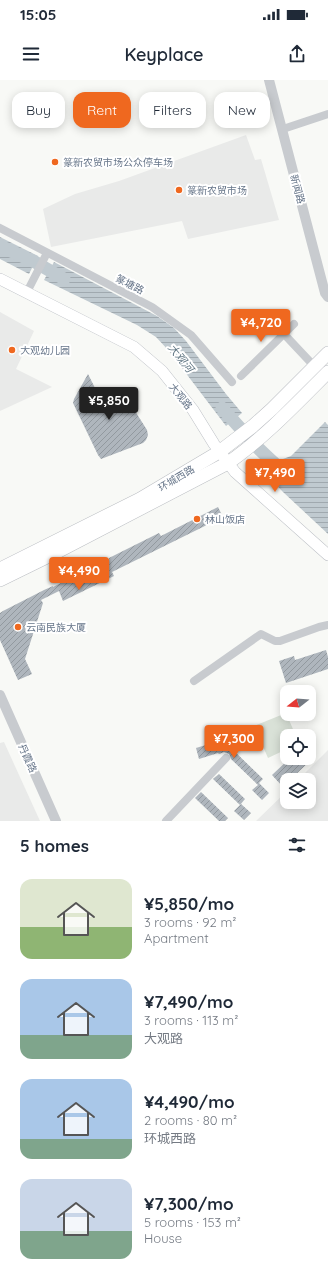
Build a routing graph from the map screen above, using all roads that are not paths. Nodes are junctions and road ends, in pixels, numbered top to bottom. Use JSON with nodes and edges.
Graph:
{"nodes":[{"id":1,"x":269,"y":80,"type":"edge"},
{"id":2,"x":328,"y":114,"type":"edge"},
{"id":3,"x":283,"y":129,"type":"junction"},
{"id":4,"x":0,"y":228,"type":"edge"},
{"id":5,"x":47,"y":253,"type":"junction"},
{"id":6,"x":0,"y":279,"type":"edge"},
{"id":7,"x":28,"y":292,"type":"junction"},
{"id":8,"x":328,"y":297,"type":"edge"},
{"id":9,"x":294,"y":324,"type":"dead end"},
{"id":10,"x":284,"y":334,"type":"junction"},
{"id":11,"x":328,"y":353,"type":"edge"},
{"id":12,"x":315,"y":366,"type":"junction"},
{"id":13,"x":328,"y":372,"type":"edge"},
{"id":14,"x":241,"y":376,"type":"dead end"},
{"id":15,"x":232,"y":382,"type":"dead end"},
{"id":16,"x":219,"y":452,"type":"junction"},
{"id":17,"x":228,"y":463,"type":"junction"},
{"id":18,"x":328,"y":555,"type":"edge"},
{"id":19,"x":0,"y":569,"type":"edge"},
{"id":20,"x":0,"y":580,"type":"edge"},
{"id":21,"x":328,"y":625,"type":"edge"},
{"id":22,"x":194,"y":681,"type":"dead end"},
{"id":23,"x":0,"y":695,"type":"edge"},
{"id":24,"x":226,"y":758,"type":"dead end"},
{"id":25,"x":56,"y":821,"type":"edge"},
{"id":26,"x":166,"y":821,"type":"edge"}],
"edges":[{"from":1,"to":3,"type":"street","name":"新闻路"},
{"from":2,"to":3,"type":"street"},
{"from":3,"to":8,"type":"street","name":"新闻路"},
{"from":4,"to":5,"type":"street","name":"篆塘路"},
{"from":5,"to":7,"type":"street"},
{"from":5,"to":15,"type":"street","name":"篆塘路"},
{"from":6,"to":7,"type":"main road","name":"大观路"},
{"from":7,"to":16,"type":"main road","name":"大观路"},
{"from":9,"to":10,"type":"street"},
{"from":10,"to":12,"type":"street"},
{"from":10,"to":14,"type":"street"},
{"from":11,"to":12,"type":"main road","name":"环城西路"},
{"from":12,"to":16,"type":"main road","name":"环城西路"},
{"from":13,"to":17,"type":"main road","name":"环城西路"},
{"from":16,"to":17,"type":"main road","name":"大观路"},
{"from":16,"to":19,"type":"main road","name":"环城西路"},
{"from":17,"to":18,"type":"main road","name":"大观路"},
{"from":17,"to":20,"type":"main road","name":"环城西路"},
{"from":21,"to":22,"type":"street"},
{"from":23,"to":25,"type":"street","name":"丹霞路"},
{"from":24,"to":26,"type":"street"}]}
